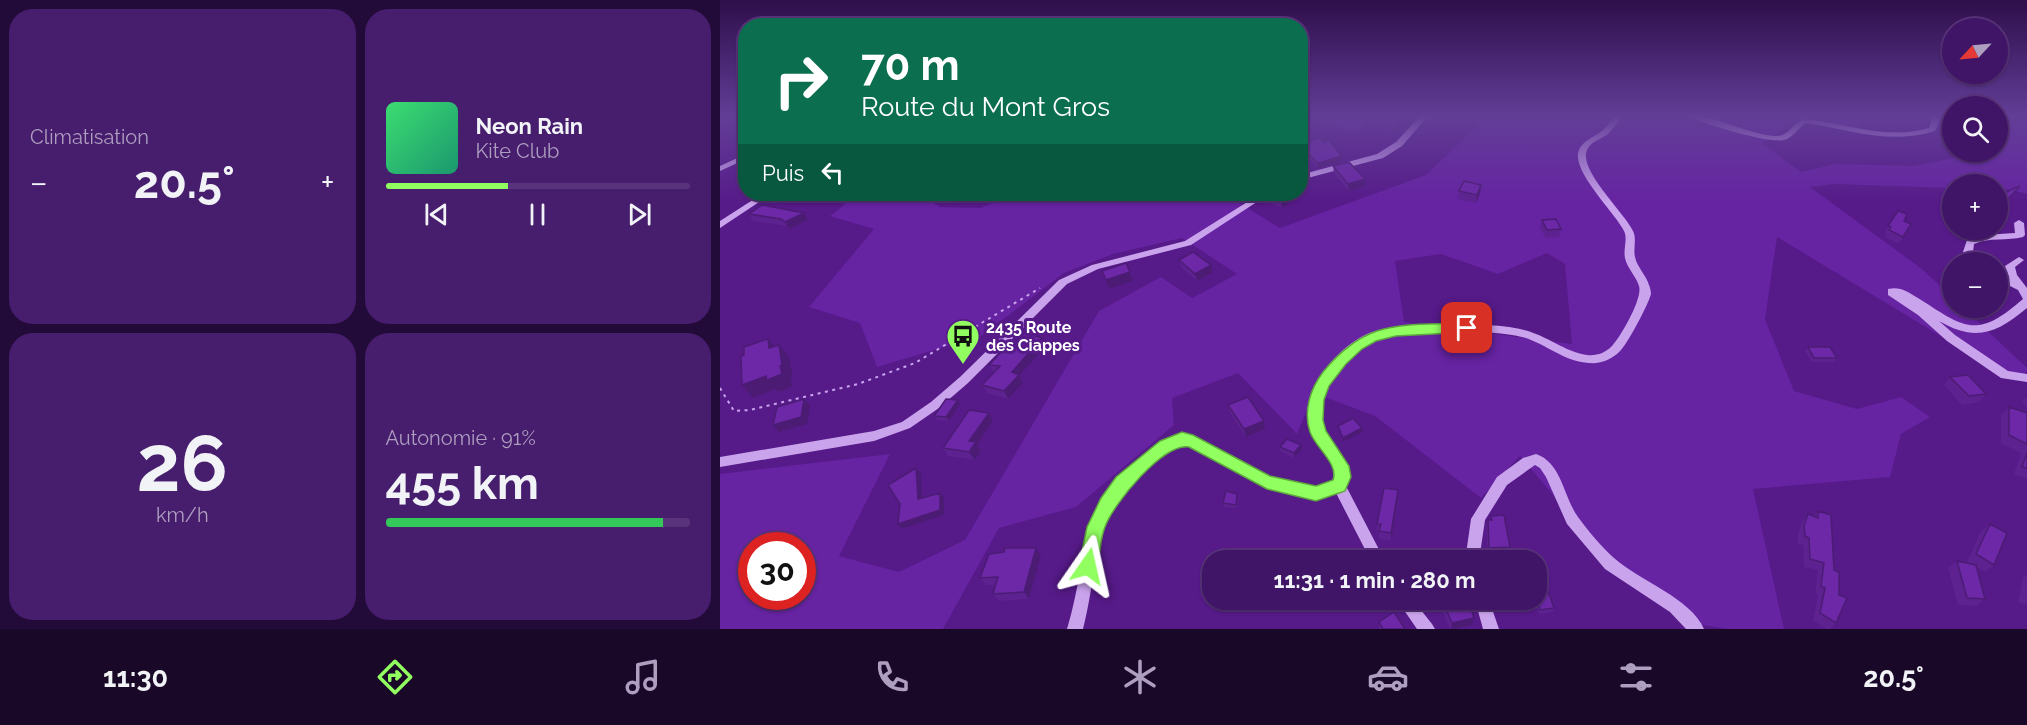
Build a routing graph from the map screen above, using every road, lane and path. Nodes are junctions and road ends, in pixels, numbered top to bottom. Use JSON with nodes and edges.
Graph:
{"nodes":[{"id":1,"x":1397,"y":145,"type":"edge"},
{"id":2,"x":1586,"y":145,"type":"edge"},
{"id":3,"x":738,"y":160,"type":"edge"},
{"id":4,"x":720,"y":169,"type":"edge"},
{"id":5,"x":1308,"y":176,"type":"edge"},
{"id":6,"x":756,"y":201,"type":"edge"},
{"id":7,"x":1254,"y":201,"type":"edge"},
{"id":8,"x":2019,"y":223,"type":"dead end"},
{"id":9,"x":720,"y":225,"type":"edge"},
{"id":10,"x":1968,"y":252,"type":"edge"},
{"id":11,"x":2019,"y":261,"type":"dead end"},
{"id":12,"x":2008,"y":282,"type":"edge"},
{"id":13,"x":1042,"y":286,"type":"dead end"},
{"id":14,"x":2026,"y":293,"type":"edge"},
{"id":15,"x":2027,"y":302,"type":"edge"},
{"id":16,"x":2027,"y":378,"type":"edge"},
{"id":17,"x":720,"y":388,"type":"edge"},
{"id":18,"x":720,"y":462,"type":"edge"},
{"id":19,"x":1339,"y":486,"type":"junction"},
{"id":20,"x":1372,"y":550,"type":"edge"},
{"id":21,"x":1474,"y":550,"type":"edge"},
{"id":22,"x":1412,"y":610,"type":"edge"},
{"id":23,"x":1485,"y":610,"type":"edge"},
{"id":24,"x":1075,"y":629,"type":"edge"},
{"id":25,"x":1427,"y":629,"type":"edge"},
{"id":26,"x":1491,"y":629,"type":"edge"},
{"id":27,"x":1696,"y":629,"type":"edge"}],
"edges":[{"from":1,"to":5,"type":"street"},
{"from":2,"to":19,"type":"street"},
{"from":3,"to":4,"type":"street"},
{"from":6,"to":9,"type":"street"},
{"from":7,"to":18,"type":"street"},
{"from":8,"to":10,"type":"street"},
{"from":11,"to":14,"type":"street"},
{"from":12,"to":14,"type":"street"},
{"from":13,"to":17,"type":"path"},
{"from":15,"to":16,"type":"street"},
{"from":19,"to":20,"type":"street"},
{"from":19,"to":24,"type":"street"},
{"from":21,"to":27,"type":"street"},
{"from":22,"to":25,"type":"street"},
{"from":23,"to":26,"type":"street"}]}
